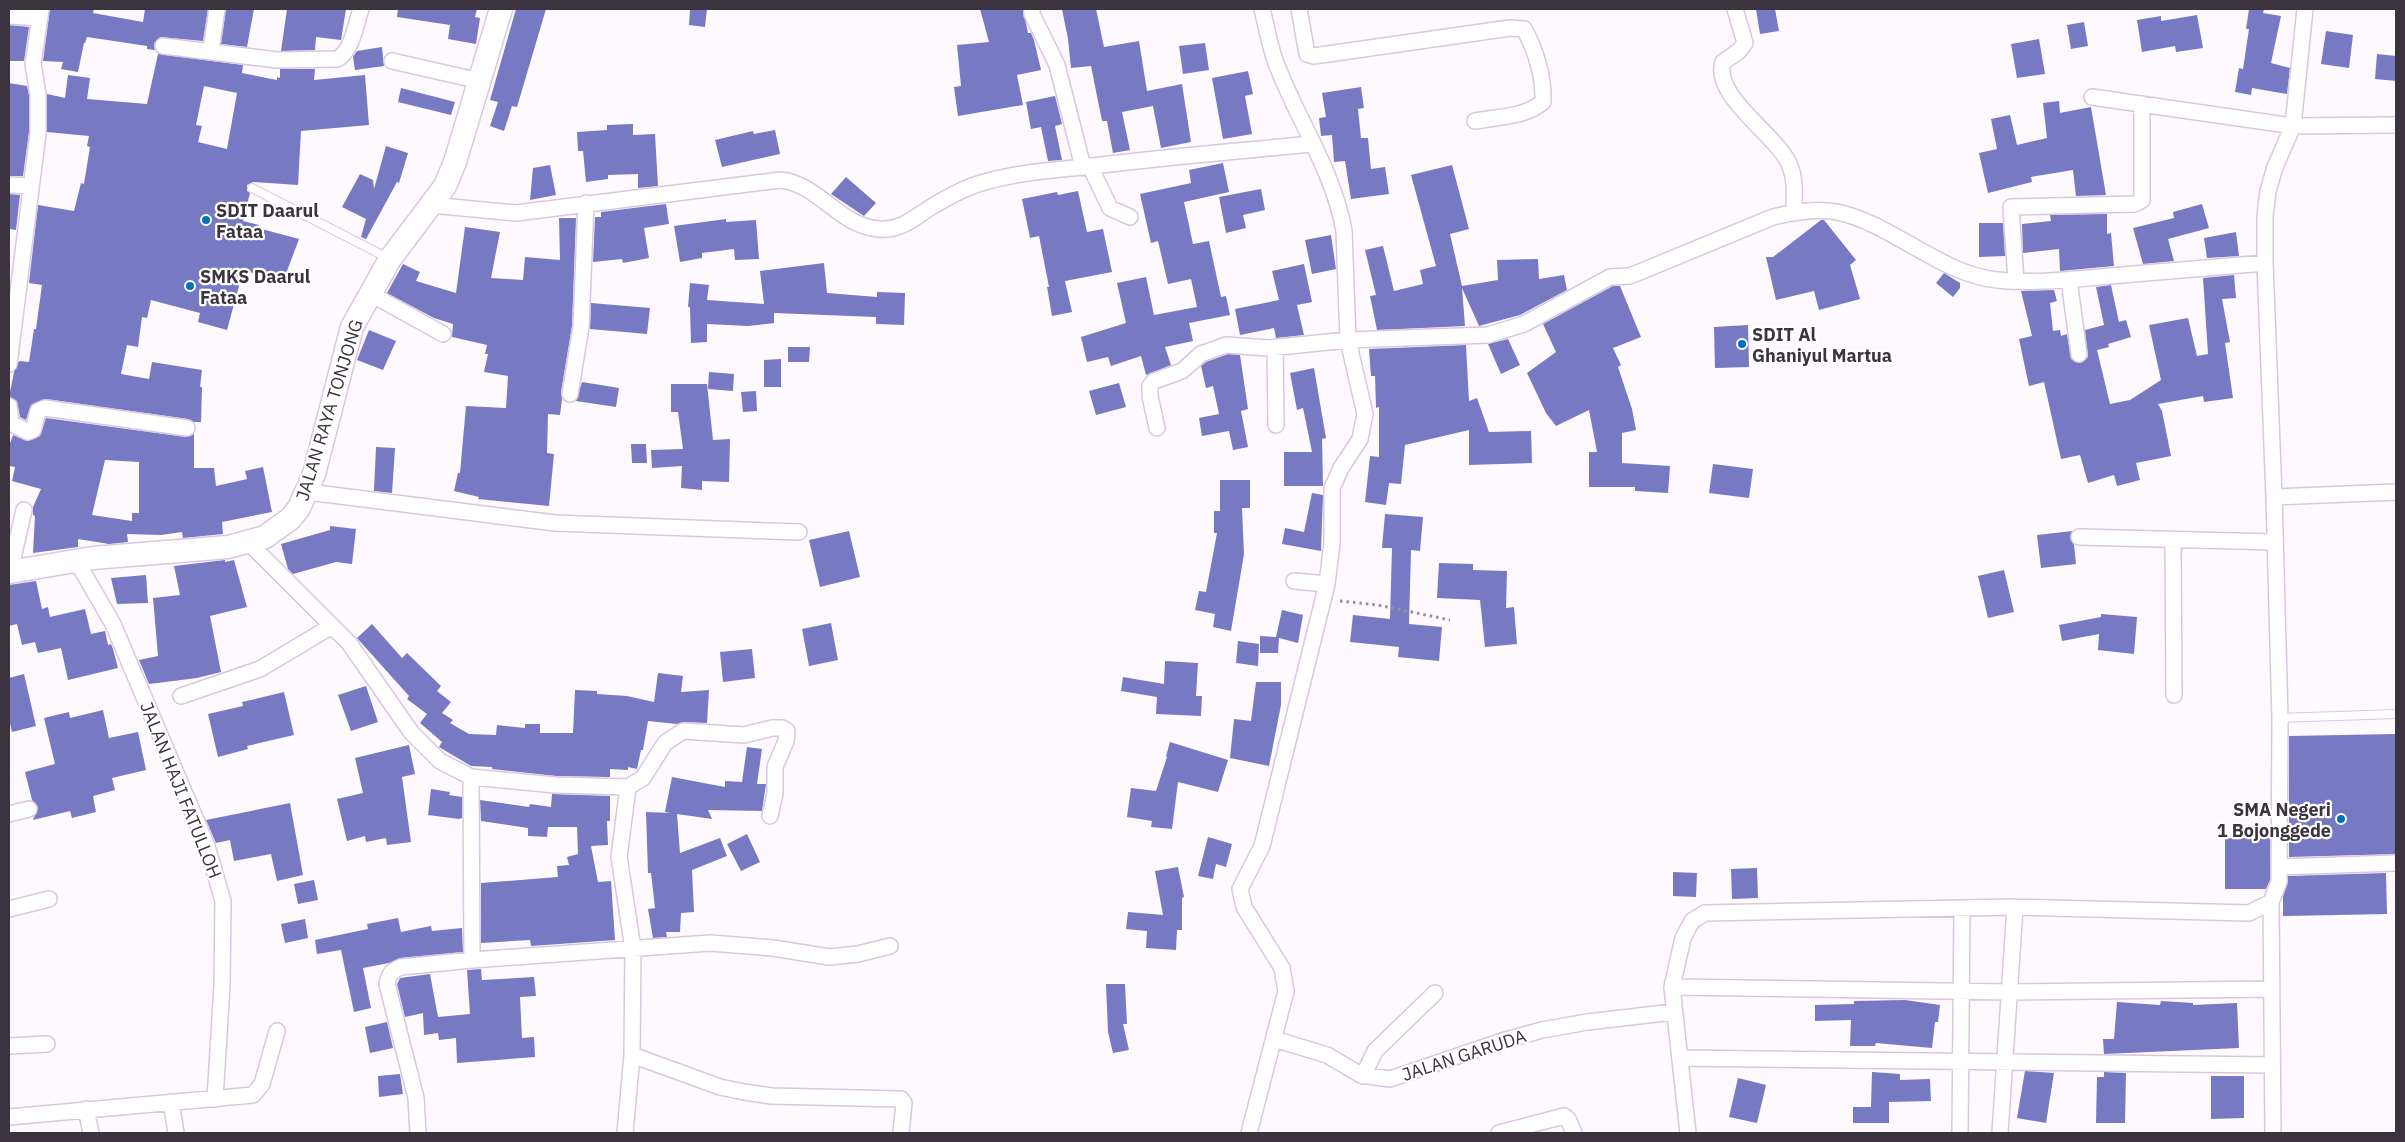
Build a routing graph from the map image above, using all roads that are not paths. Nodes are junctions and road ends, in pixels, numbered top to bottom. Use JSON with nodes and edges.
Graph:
{"nodes":[{"id":1,"x":217,"y":9,"type":"edge"},
{"id":2,"x":360,"y":9,"type":"edge"},
{"id":3,"x":501,"y":9,"type":"edge"},
{"id":4,"x":1032,"y":9,"type":"edge"},
{"id":5,"x":1262,"y":9,"type":"edge"},
{"id":6,"x":1299,"y":9,"type":"edge"},
{"id":7,"x":1735,"y":9,"type":"edge"},
{"id":8,"x":2305,"y":9,"type":"edge"},
{"id":9,"x":41,"y":13,"type":"edge"},
{"id":10,"x":9,"y":16,"type":"edge"},
{"id":11,"x":163,"y":46,"type":"dead end"},
{"id":12,"x":211,"y":50,"type":"junction"},
{"id":13,"x":392,"y":61,"type":"dead end"},
{"id":14,"x":480,"y":82,"type":"junction"},
{"id":15,"x":2092,"y":97,"type":"dead end"},
{"id":16,"x":2142,"y":104,"type":"junction"},
{"id":17,"x":1475,"y":120,"type":"dead end"},
{"id":18,"x":2396,"y":125,"type":"edge"},
{"id":19,"x":2293,"y":126,"type":"junction"},
{"id":20,"x":1311,"y":144,"type":"junction"},
{"id":21,"x":1087,"y":167,"type":"junction"},
{"id":22,"x":9,"y":185,"type":"edge"},
{"id":23,"x":30,"y":186,"type":"junction"},
{"id":24,"x":252,"y":188,"type":"dead end"},
{"id":25,"x":586,"y":203,"type":"junction"},
{"id":26,"x":432,"y":204,"type":"junction"},
{"id":27,"x":1794,"y":212,"type":"junction"},
{"id":28,"x":1130,"y":217,"type":"dead end"},
{"id":29,"x":390,"y":259,"type":"junction"},
{"id":30,"x":2265,"y":263,"type":"junction"},
{"id":31,"x":2069,"y":280,"type":"junction"},
{"id":32,"x":2016,"y":281,"type":"junction"},
{"id":33,"x":369,"y":293,"type":"junction"},
{"id":34,"x":443,"y":334,"type":"dead end"},
{"id":35,"x":1348,"y":340,"type":"junction"},
{"id":36,"x":1275,"y":347,"type":"junction"},
{"id":37,"x":2079,"y":354,"type":"dead end"},
{"id":38,"x":9,"y":364,"type":"edge"},
{"id":39,"x":570,"y":394,"type":"dead end"},
{"id":40,"x":9,"y":406,"type":"edge"},
{"id":41,"x":1276,"y":425,"type":"dead end"},
{"id":42,"x":187,"y":428,"type":"dead end"},
{"id":43,"x":1157,"y":428,"type":"dead end"},
{"id":44,"x":308,"y":492,"type":"junction"},
{"id":45,"x":2396,"y":492,"type":"edge"},
{"id":46,"x":2274,"y":497,"type":"junction"},
{"id":47,"x":24,"y":510,"type":"dead end"},
{"id":48,"x":799,"y":532,"type":"dead end"},
{"id":49,"x":2079,"y":538,"type":"dead end"},
{"id":50,"x":2173,"y":540,"type":"junction"},
{"id":51,"x":2275,"y":542,"type":"junction"},
{"id":52,"x":249,"y":543,"type":"junction"},
{"id":53,"x":82,"y":559,"type":"junction"},
{"id":54,"x":9,"y":571,"type":"edge"},
{"id":55,"x":1294,"y":581,"type":"dead end"},
{"id":56,"x":1327,"y":584,"type":"junction"},
{"id":57,"x":332,"y":626,"type":"junction"},
{"id":58,"x":2174,"y":695,"type":"dead end"},
{"id":59,"x":181,"y":696,"type":"dead end"},
{"id":60,"x":2396,"y":714,"type":"edge"},
{"id":61,"x":2280,"y":718,"type":"junction"},
{"id":62,"x":471,"y":777,"type":"junction"},
{"id":63,"x":628,"y":787,"type":"junction"},
{"id":64,"x":29,"y":809,"type":"dead end"},
{"id":65,"x":9,"y":814,"type":"edge"},
{"id":66,"x":770,"y":816,"type":"dead end"},
{"id":67,"x":2396,"y":863,"type":"edge"},
{"id":68,"x":2279,"y":867,"type":"junction"},
{"id":69,"x":49,"y":900,"type":"dead end"},
{"id":70,"x":2271,"y":902,"type":"junction"},
{"id":71,"x":2015,"y":907,"type":"junction"},
{"id":72,"x":9,"y":909,"type":"edge"},
{"id":73,"x":1962,"y":909,"type":"junction"},
{"id":74,"x":890,"y":946,"type":"dead end"},
{"id":75,"x":633,"y":949,"type":"junction"},
{"id":76,"x":472,"y":960,"type":"junction"},
{"id":77,"x":1672,"y":987,"type":"junction"},
{"id":78,"x":2272,"y":990,"type":"junction"},
{"id":79,"x":1962,"y":991,"type":"junction"},
{"id":80,"x":2009,"y":992,"type":"junction"},
{"id":81,"x":1435,"y":993,"type":"dead end"},
{"id":82,"x":1674,"y":1012,"type":"junction"},
{"id":83,"x":277,"y":1031,"type":"dead end"},
{"id":84,"x":1274,"y":1039,"type":"junction"},
{"id":85,"x":47,"y":1044,"type":"dead end"},
{"id":86,"x":9,"y":1046,"type":"edge"},
{"id":87,"x":632,"y":1055,"type":"junction"},
{"id":88,"x":1680,"y":1058,"type":"junction"},
{"id":89,"x":1961,"y":1062,"type":"junction"},
{"id":90,"x":2004,"y":1062,"type":"junction"},
{"id":91,"x":2272,"y":1065,"type":"junction"},
{"id":92,"x":1364,"y":1076,"type":"junction"},
{"id":93,"x":215,"y":1099,"type":"junction"},
{"id":94,"x":171,"y":1102,"type":"junction"},
{"id":95,"x":86,"y":1109,"type":"junction"},
{"id":96,"x":9,"y":1117,"type":"edge"},
{"id":97,"x":91,"y":1133,"type":"edge"},
{"id":98,"x":176,"y":1133,"type":"edge"},
{"id":99,"x":418,"y":1133,"type":"edge"},
{"id":100,"x":625,"y":1133,"type":"edge"},
{"id":101,"x":901,"y":1133,"type":"edge"},
{"id":102,"x":1248,"y":1133,"type":"edge"},
{"id":103,"x":1499,"y":1133,"type":"edge"},
{"id":104,"x":1574,"y":1133,"type":"edge"},
{"id":105,"x":1688,"y":1133,"type":"edge"},
{"id":106,"x":1960,"y":1133,"type":"edge"},
{"id":107,"x":2000,"y":1133,"type":"edge"},
{"id":108,"x":2273,"y":1133,"type":"edge"}],
"edges":[{"from":1,"to":12,"type":"street"},
{"from":2,"to":12,"type":"street"},
{"from":3,"to":14,"type":"main road","name":"JALAN RAYA TONJONG"},
{"from":4,"to":21,"type":"street"},
{"from":5,"to":20,"type":"street"},
{"from":6,"to":17,"type":"street"},
{"from":7,"to":27,"type":"street"},
{"from":8,"to":19,"type":"street"},
{"from":9,"to":10,"type":"street"},
{"from":9,"to":23,"type":"street"},
{"from":11,"to":12,"type":"street"},
{"from":13,"to":14,"type":"street"},
{"from":14,"to":26,"type":"main road","name":"JALAN RAYA TONJONG"},
{"from":15,"to":16,"type":"street"},
{"from":16,"to":19,"type":"street"},
{"from":16,"to":32,"type":"street"},
{"from":18,"to":19,"type":"street"},
{"from":19,"to":30,"type":"street"},
{"from":20,"to":21,"type":"street"},
{"from":20,"to":35,"type":"street"},
{"from":21,"to":25,"type":"street"},
{"from":21,"to":28,"type":"street"},
{"from":22,"to":23,"type":"street"},
{"from":23,"to":38,"type":"street"},
{"from":24,"to":29,"type":"lane"},
{"from":25,"to":26,"type":"street"},
{"from":25,"to":39,"type":"street"},
{"from":26,"to":29,"type":"main road","name":"JALAN RAYA TONJONG"},
{"from":27,"to":32,"type":"street"},
{"from":27,"to":35,"type":"street"},
{"from":29,"to":33,"type":"main road","name":"JALAN RAYA TONJONG"},
{"from":30,"to":31,"type":"street"},
{"from":30,"to":46,"type":"street"},
{"from":31,"to":32,"type":"street"},
{"from":31,"to":37,"type":"street"},
{"from":33,"to":34,"type":"street"},
{"from":33,"to":44,"type":"main road","name":"JALAN RAYA TONJONG"},
{"from":35,"to":36,"type":"street"},
{"from":35,"to":56,"type":"street"},
{"from":36,"to":41,"type":"street"},
{"from":36,"to":43,"type":"street"},
{"from":40,"to":42,"type":"street"},
{"from":44,"to":48,"type":"street"},
{"from":44,"to":52,"type":"main road","name":"JALAN RAYA TONJONG"},
{"from":45,"to":46,"type":"street"},
{"from":46,"to":51,"type":"street"},
{"from":47,"to":54,"type":"street"},
{"from":49,"to":50,"type":"street"},
{"from":50,"to":51,"type":"street"},
{"from":50,"to":58,"type":"street"},
{"from":51,"to":61,"type":"street"},
{"from":52,"to":53,"type":"main road","name":"JALAN RAYA TONJONG"},
{"from":52,"to":57,"type":"street"},
{"from":53,"to":54,"type":"main road","name":"JALAN RAYA TONJONG"},
{"from":53,"to":93,"type":"street","name":"JALAN HAJI FATULLOH"},
{"from":55,"to":56,"type":"street"},
{"from":56,"to":84,"type":"street"},
{"from":57,"to":59,"type":"street"},
{"from":57,"to":62,"type":"street"},
{"from":60,"to":61,"type":"lane"},
{"from":61,"to":68,"type":"street"},
{"from":62,"to":63,"type":"street"},
{"from":62,"to":76,"type":"street"},
{"from":63,"to":66,"type":"street"},
{"from":63,"to":75,"type":"street"},
{"from":64,"to":65,"type":"street"},
{"from":67,"to":68,"type":"street"},
{"from":68,"to":70,"type":"street"},
{"from":69,"to":72,"type":"street"},
{"from":70,"to":71,"type":"street"},
{"from":70,"to":78,"type":"street"},
{"from":71,"to":73,"type":"street"},
{"from":71,"to":80,"type":"street"},
{"from":73,"to":77,"type":"street"},
{"from":73,"to":79,"type":"street"},
{"from":74,"to":75,"type":"street"},
{"from":75,"to":76,"type":"street"},
{"from":75,"to":87,"type":"street"},
{"from":76,"to":99,"type":"street"},
{"from":77,"to":79,"type":"street"},
{"from":77,"to":82,"type":"street"},
{"from":78,"to":80,"type":"street"},
{"from":78,"to":91,"type":"street"},
{"from":79,"to":80,"type":"street"},
{"from":79,"to":89,"type":"street"},
{"from":80,"to":90,"type":"street"},
{"from":81,"to":92,"type":"street"},
{"from":82,"to":88,"type":"street"},
{"from":82,"to":92,"type":"street","name":"JALAN GARUDA"},
{"from":83,"to":93,"type":"street"},
{"from":84,"to":92,"type":"street","name":"JALAN GARUDA"},
{"from":84,"to":102,"type":"street"},
{"from":85,"to":86,"type":"street"},
{"from":87,"to":100,"type":"street"},
{"from":87,"to":101,"type":"street"},
{"from":88,"to":89,"type":"street"},
{"from":88,"to":105,"type":"street"},
{"from":89,"to":90,"type":"street"},
{"from":89,"to":106,"type":"street"},
{"from":90,"to":91,"type":"street"},
{"from":90,"to":107,"type":"street"},
{"from":91,"to":108,"type":"street"},
{"from":93,"to":94,"type":"street"},
{"from":94,"to":95,"type":"street"},
{"from":94,"to":98,"type":"street"},
{"from":95,"to":96,"type":"street"},
{"from":95,"to":97,"type":"street"},
{"from":103,"to":104,"type":"street"}]}
